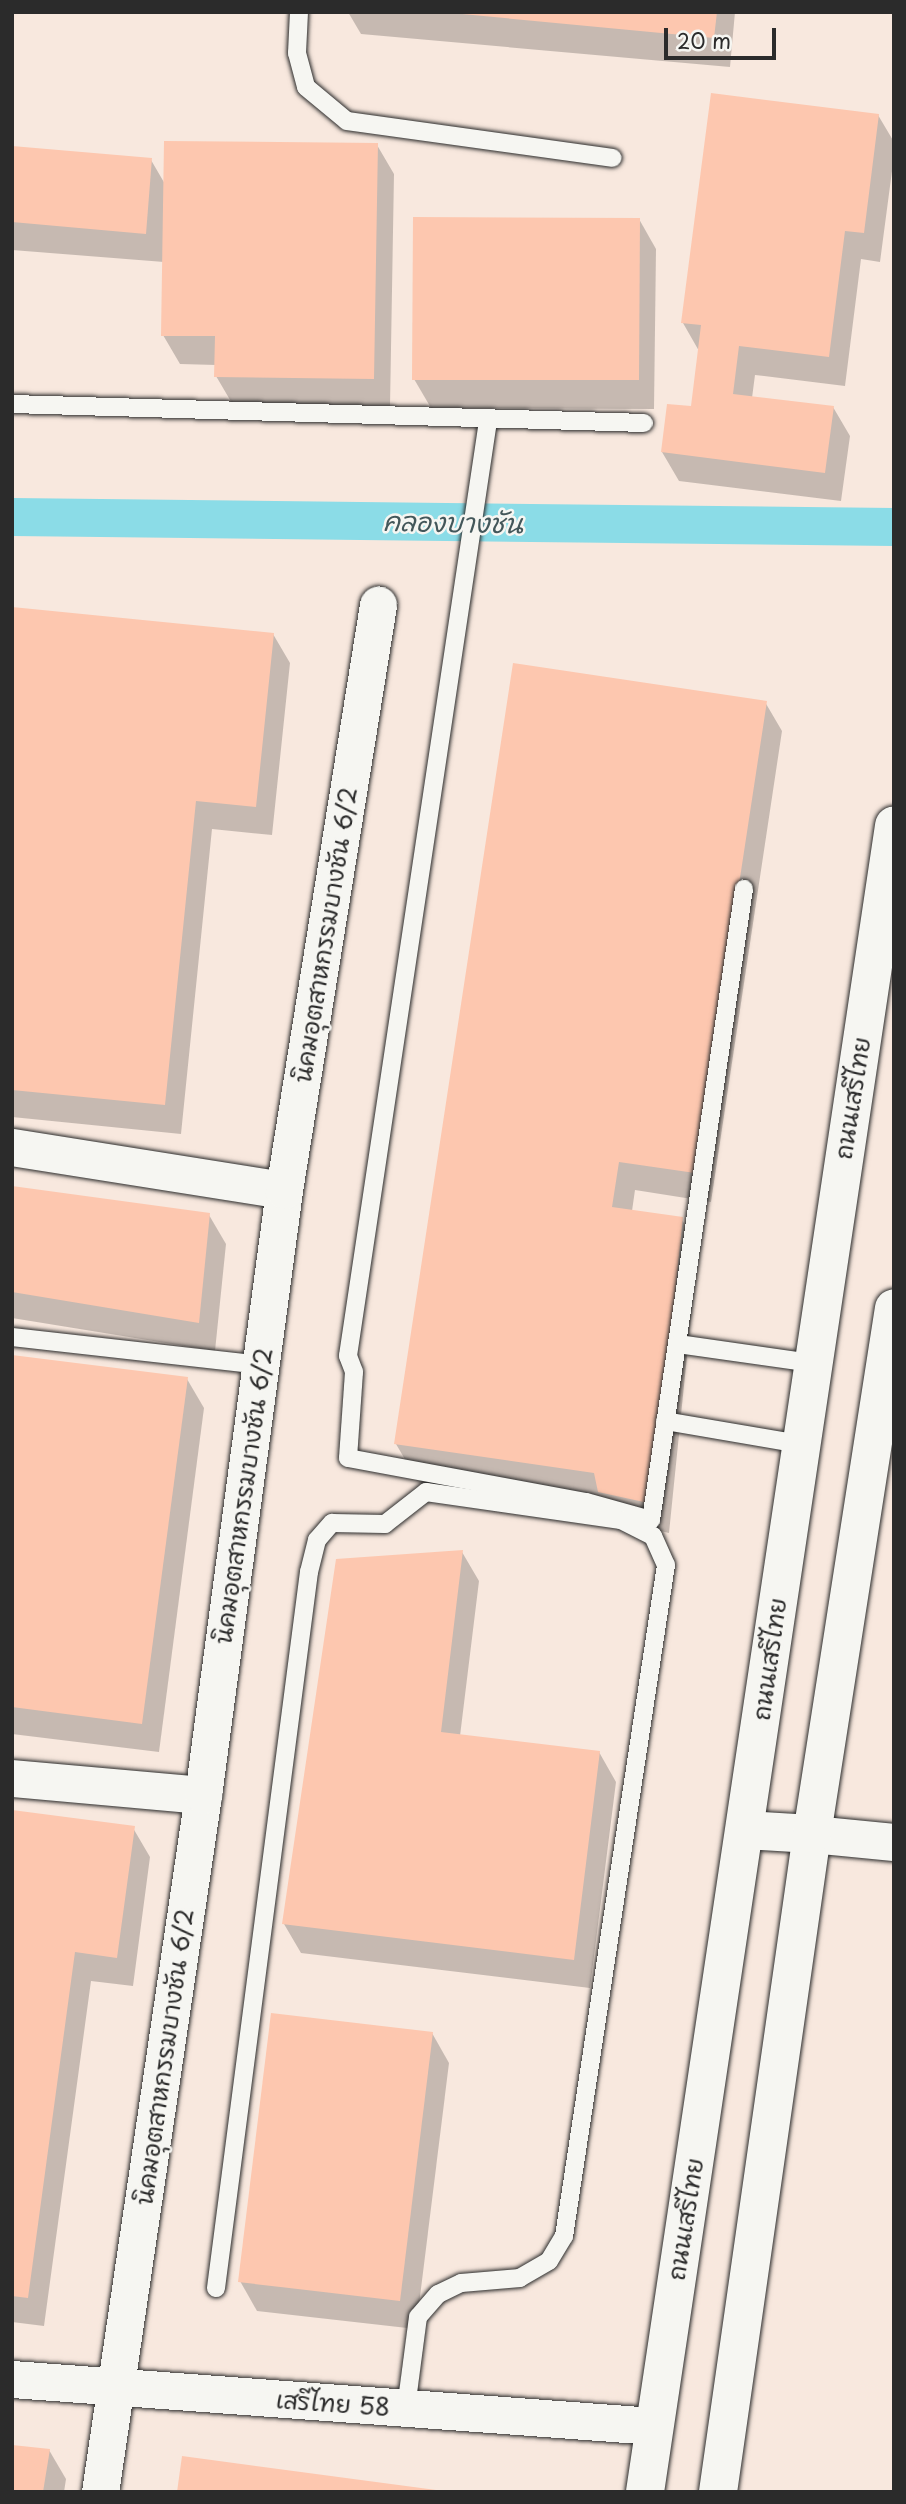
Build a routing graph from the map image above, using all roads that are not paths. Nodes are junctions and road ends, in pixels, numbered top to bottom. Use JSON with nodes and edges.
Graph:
{"nodes":[{"id":1,"x":299,"y":12,"type":"edge"},
{"id":2,"x":612,"y":158,"type":"dead end"},
{"id":3,"x":12,"y":404,"type":"edge"},
{"id":4,"x":488,"y":421,"type":"junction"},
{"id":5,"x":644,"y":423,"type":"dead end"},
{"id":6,"x":378,"y":605,"type":"dead end"},
{"id":7,"x":894,"y":825,"type":"edge"},
{"id":8,"x":744,"y":889,"type":"dead end"},
{"id":9,"x":12,"y":1147,"type":"edge"},
{"id":10,"x":284,"y":1190,"type":"junction"},
{"id":11,"x":894,"y":1308,"type":"edge"},
{"id":12,"x":12,"y":1337,"type":"edge"},
{"id":13,"x":678,"y":1344,"type":"junction"},
{"id":14,"x":811,"y":1363,"type":"junction"},
{"id":15,"x":261,"y":1365,"type":"junction"},
{"id":16,"x":665,"y":1421,"type":"junction"},
{"id":17,"x":799,"y":1444,"type":"junction"},
{"id":18,"x":12,"y":1778,"type":"edge"},
{"id":19,"x":203,"y":1795,"type":"junction"},
{"id":20,"x":746,"y":1830,"type":"junction"},
{"id":21,"x":812,"y":1834,"type":"junction"},
{"id":22,"x":894,"y":1842,"type":"edge"},
{"id":23,"x":216,"y":2288,"type":"dead end"},
{"id":24,"x":12,"y":2379,"type":"edge"},
{"id":25,"x":115,"y":2388,"type":"junction"},
{"id":26,"x":406,"y":2408,"type":"junction"},
{"id":27,"x":653,"y":2426,"type":"junction"},
{"id":28,"x":100,"y":2492,"type":"edge"},
{"id":29,"x":645,"y":2492,"type":"edge"},
{"id":30,"x":718,"y":2492,"type":"edge"}],
"edges":[{"from":1,"to":2,"type":"lane"},
{"from":3,"to":4,"type":"lane"},
{"from":4,"to":5,"type":"lane"},
{"from":4,"to":16,"type":"lane"},
{"from":6,"to":10,"type":"street","name":"นิคมอุตสาหกรรมบางชัน 6/2"},
{"from":7,"to":14,"type":"main road","name":"ถนนเสรีไทย"},
{"from":8,"to":13,"type":"lane"},
{"from":9,"to":10,"type":"street"},
{"from":10,"to":15,"type":"street","name":"นิคมอุตสาหกรรมบางชัน 6/2"},
{"from":11,"to":21,"type":"main road"},
{"from":12,"to":15,"type":"lane"},
{"from":13,"to":14,"type":"lane"},
{"from":13,"to":16,"type":"lane"},
{"from":14,"to":17,"type":"main road","name":"ถนนเสรีไทย"},
{"from":15,"to":19,"type":"street","name":"นิคมอุตสาหกรรมบางชัน 6/2"},
{"from":16,"to":17,"type":"lane"},
{"from":17,"to":20,"type":"main road","name":"ถนนเสรีไทย"},
{"from":18,"to":19,"type":"street"},
{"from":19,"to":25,"type":"street","name":"นิคมอุตสาหกรรมบางชัน 6/2"},
{"from":20,"to":21,"type":"main road"},
{"from":20,"to":27,"type":"main road","name":"ถนนเสรีไทย"},
{"from":21,"to":22,"type":"street"},
{"from":21,"to":30,"type":"main road"},
{"from":23,"to":26,"type":"lane"},
{"from":24,"to":25,"type":"street","name":"เสรีไทย 58"},
{"from":25,"to":26,"type":"street","name":"เสรีไทย 58"},
{"from":25,"to":28,"type":"street","name":"นิคมอุตสาหกรรมบางชัน 6/2"},
{"from":26,"to":27,"type":"street","name":"เสรีไทย 58"},
{"from":27,"to":29,"type":"main road","name":"ถนนเสรีไทย"}]}
